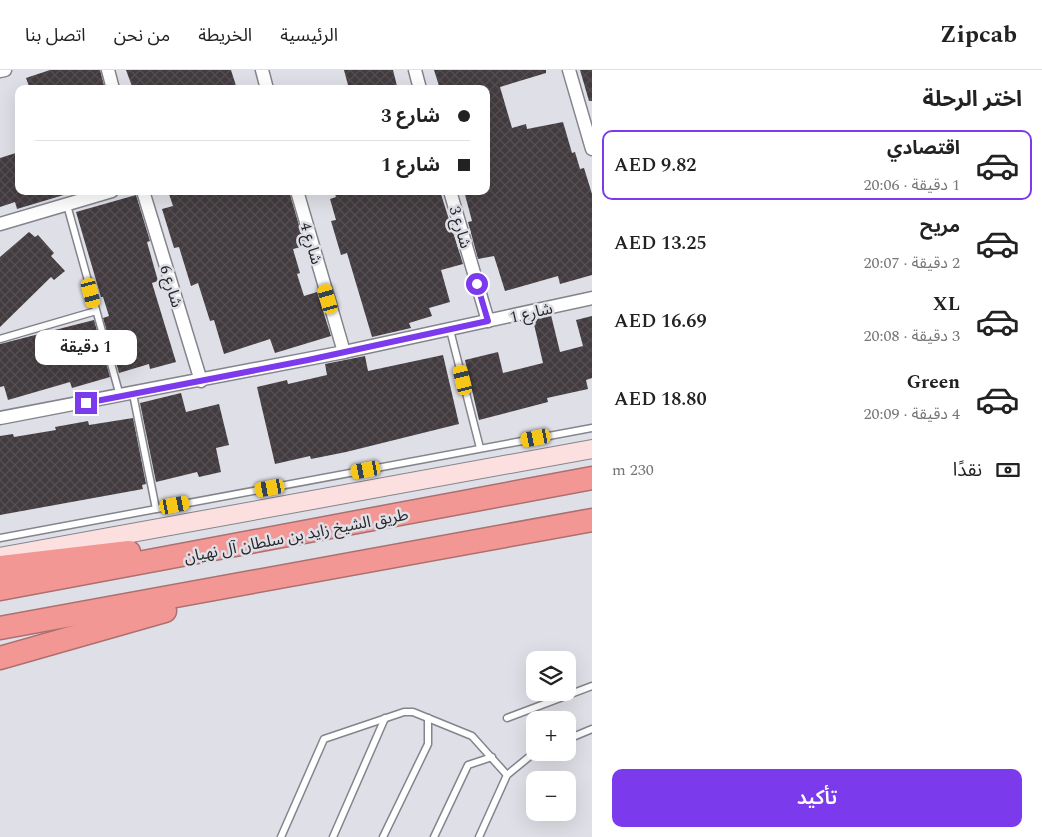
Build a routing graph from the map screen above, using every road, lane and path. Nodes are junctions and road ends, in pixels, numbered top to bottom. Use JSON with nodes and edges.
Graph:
{"nodes":[{"id":1,"x":5,"y":70,"type":"edge"},
{"id":2,"x":108,"y":70,"type":"edge"},
{"id":3,"x":262,"y":70,"type":"edge"},
{"id":4,"x":415,"y":70,"type":"edge"},
{"id":5,"x":569,"y":70,"type":"edge"},
{"id":6,"x":0,"y":71,"type":"edge"},
{"id":7,"x":112,"y":85,"type":"edge"},
{"id":8,"x":266,"y":85,"type":"edge"},
{"id":9,"x":419,"y":85,"type":"edge"},
{"id":10,"x":592,"y":149,"type":"edge"},
{"id":11,"x":99,"y":195,"type":"edge"},
{"id":12,"x":143,"y":195,"type":"edge"},
{"id":13,"x":298,"y":195,"type":"edge"},
{"id":14,"x":451,"y":195,"type":"edge"},
{"id":15,"x":67,"y":205,"type":"junction"},
{"id":16,"x":0,"y":224,"type":"edge"},
{"id":17,"x":592,"y":298,"type":"edge"},
{"id":18,"x":96,"y":311,"type":"junction"},
{"id":19,"x":488,"y":321,"type":"junction"},
{"id":20,"x":450,"y":330,"type":"junction"},
{"id":21,"x":0,"y":339,"type":"edge"},
{"id":22,"x":344,"y":352,"type":"junction"},
{"id":23,"x":201,"y":381,"type":"junction"},
{"id":24,"x":133,"y":394,"type":"junction"},
{"id":25,"x":120,"y":396,"type":"junction"},
{"id":26,"x":0,"y":418,"type":"edge"},
{"id":27,"x":592,"y":428,"type":"edge"},
{"id":28,"x":480,"y":448,"type":"junction"},
{"id":29,"x":592,"y":449,"type":"edge"},
{"id":30,"x":592,"y":478,"type":"edge"},
{"id":31,"x":156,"y":509,"type":"junction"},
{"id":32,"x":592,"y":520,"type":"edge"},
{"id":33,"x":0,"y":538,"type":"edge"},
{"id":34,"x":209,"y":552,"type":"junction"},
{"id":35,"x":0,"y":557,"type":"edge"},
{"id":36,"x":0,"y":567,"type":"edge"},
{"id":37,"x":274,"y":579,"type":"junction"},
{"id":38,"x":0,"y":589,"type":"edge"},
{"id":39,"x":0,"y":628,"type":"edge"},
{"id":40,"x":0,"y":658,"type":"edge"},
{"id":41,"x":592,"y":686,"type":"edge"},
{"id":42,"x":385,"y":718,"type":"junction"},
{"id":43,"x":428,"y":718,"type":"junction"},
{"id":44,"x":507,"y":718,"type":"dead end"},
{"id":45,"x":592,"y":729,"type":"edge"},
{"id":46,"x":576,"y":736,"type":"edge"},
{"id":47,"x":492,"y":756,"type":"junction"},
{"id":48,"x":526,"y":759,"type":"edge"},
{"id":49,"x":507,"y":775,"type":"junction"},
{"id":50,"x":281,"y":837,"type":"edge"},
{"id":51,"x":333,"y":837,"type":"edge"},
{"id":52,"x":382,"y":837,"type":"edge"},
{"id":53,"x":434,"y":837,"type":"edge"},
{"id":54,"x":479,"y":837,"type":"edge"}],
"edges":[{"from":1,"to":6,"type":"street"},
{"from":2,"to":7,"type":"street"},
{"from":3,"to":8,"type":"street"},
{"from":4,"to":9,"type":"street"},
{"from":5,"to":10,"type":"street"},
{"from":11,"to":15,"type":"street"},
{"from":12,"to":23,"type":"street","name":"شارع 6"},
{"from":13,"to":22,"type":"street","name":"شارع 4"},
{"from":14,"to":19,"type":"street","name":"شارع 3"},
{"from":15,"to":16,"type":"street"},
{"from":15,"to":18,"type":"lane"},
{"from":17,"to":19,"type":"street","name":"شارع 1"},
{"from":18,"to":21,"type":"lane"},
{"from":18,"to":25,"type":"lane"},
{"from":19,"to":20,"type":"street","name":"شارع 1"},
{"from":20,"to":22,"type":"street","name":"شارع 1"},
{"from":20,"to":28,"type":"lane"},
{"from":22,"to":23,"type":"street","name":"شارع 1"},
{"from":23,"to":24,"type":"street","name":"شارع 1"},
{"from":24,"to":25,"type":"street","name":"شارع 1"},
{"from":24,"to":31,"type":"lane"},
{"from":25,"to":26,"type":"street","name":"شارع 1"},
{"from":27,"to":28,"type":"lane"},
{"from":28,"to":31,"type":"lane"},
{"from":29,"to":35,"type":"main road"},
{"from":30,"to":34,"type":"highway","name":"طريق الشيخ زايد بن سلطان آل نهيان"},
{"from":31,"to":33,"type":"lane"},
{"from":32,"to":37,"type":"highway"},
{"from":34,"to":36,"type":"highway"},
{"from":34,"to":38,"type":"highway","name":"طريق الشيخ زايد بن سلطان آل نهيان"},
{"from":37,"to":39,"type":"highway"},
{"from":37,"to":40,"type":"highway"},
{"from":41,"to":44,"type":"lane"},
{"from":42,"to":43,"type":"lane"},
{"from":42,"to":50,"type":"lane"},
{"from":42,"to":51,"type":"lane"},
{"from":43,"to":47,"type":"lane"},
{"from":43,"to":52,"type":"lane"},
{"from":45,"to":46,"type":"lane"},
{"from":47,"to":49,"type":"lane"},
{"from":47,"to":53,"type":"lane"},
{"from":48,"to":49,"type":"lane"},
{"from":49,"to":54,"type":"lane"}]}
